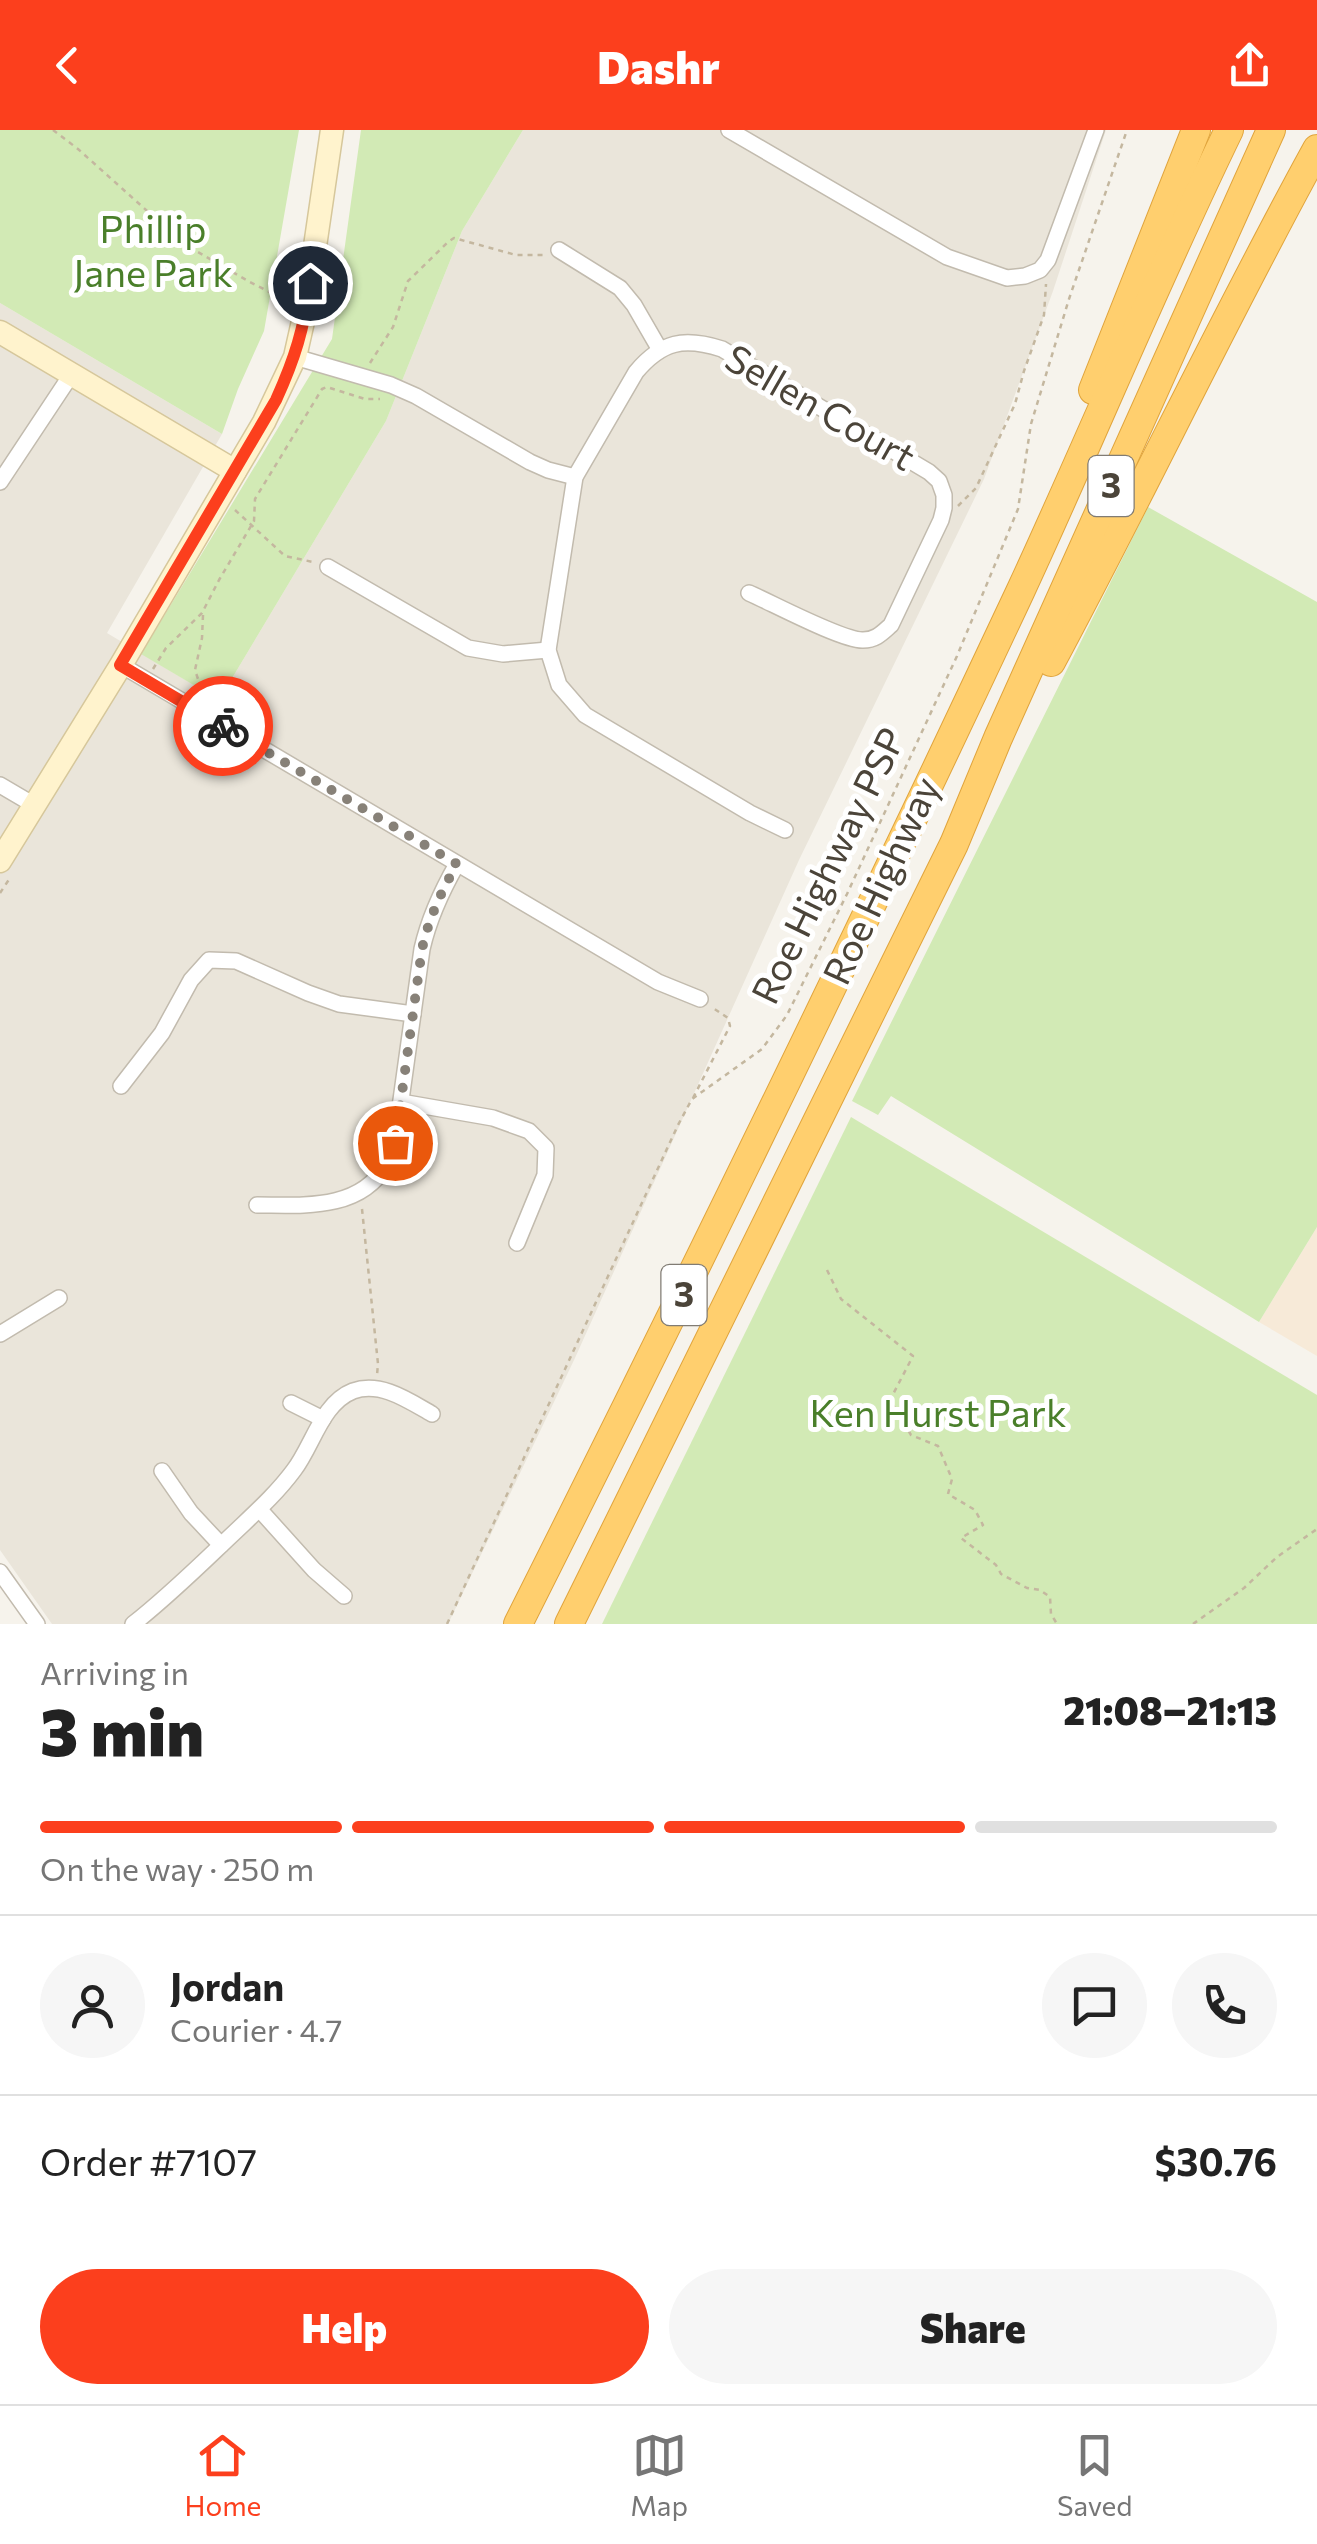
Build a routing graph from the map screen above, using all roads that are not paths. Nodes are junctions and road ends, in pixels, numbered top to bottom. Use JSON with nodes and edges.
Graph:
{"nodes":[{"id":1,"x":332,"y":130,"type":"edge"},
{"id":2,"x":729,"y":130,"type":"edge"},
{"id":3,"x":1096,"y":130,"type":"edge"},
{"id":4,"x":1196,"y":130,"type":"edge"},
{"id":5,"x":1229,"y":130,"type":"edge"},
{"id":6,"x":1271,"y":130,"type":"edge"},
{"id":7,"x":1317,"y":149,"type":"edge"},
{"id":8,"x":559,"y":250,"type":"road end"},
{"id":9,"x":0,"y":332,"type":"edge"},
{"id":10,"x":0,"y":345,"type":"edge"},
{"id":11,"x":660,"y":350,"type":"junction"},
{"id":12,"x":295,"y":356,"type":"junction"},
{"id":13,"x":68,"y":380,"type":"junction"},
{"id":14,"x":575,"y":477,"type":"junction"},
{"id":15,"x":0,"y":482,"type":"edge"},
{"id":16,"x":226,"y":486,"type":"junction"},
{"id":17,"x":328,"y":567,"type":"road end"},
{"id":18,"x":1021,"y":589,"type":"junction"},
{"id":19,"x":750,"y":593,"type":"dead end"},
{"id":20,"x":548,"y":650,"type":"junction"},
{"id":21,"x":120,"y":665,"type":"junction"},
{"id":22,"x":0,"y":785,"type":"edge"},
{"id":23,"x":34,"y":804,"type":"junction"},
{"id":24,"x":785,"y":830,"type":"dead end"},
{"id":25,"x":954,"y":844,"type":"junction"},
{"id":26,"x":0,"y":861,"type":"edge"},
{"id":27,"x":457,"y":864,"type":"junction"},
{"id":28,"x":700,"y":999,"type":"road end"},
{"id":29,"x":413,"y":1014,"type":"junction"},
{"id":30,"x":121,"y":1086,"type":"dead end"},
{"id":31,"x":402,"y":1102,"type":"junction"},
{"id":32,"x":257,"y":1205,"type":"dead end"},
{"id":33,"x":516,"y":1243,"type":"dead end"},
{"id":34,"x":59,"y":1298,"type":"dead end"},
{"id":35,"x":0,"y":1334,"type":"edge"},
{"id":36,"x":291,"y":1403,"type":"dead end"},
{"id":37,"x":432,"y":1414,"type":"dead end"},
{"id":38,"x":323,"y":1419,"type":"junction"},
{"id":39,"x":162,"y":1471,"type":"dead end"},
{"id":40,"x":260,"y":1510,"type":"junction"},
{"id":41,"x":221,"y":1545,"type":"junction"},
{"id":42,"x":0,"y":1572,"type":"edge"},
{"id":43,"x":344,"y":1596,"type":"dead end"},
{"id":44,"x":37,"y":1624,"type":"edge"},
{"id":45,"x":132,"y":1624,"type":"edge"},
{"id":46,"x":518,"y":1624,"type":"edge"},
{"id":47,"x":569,"y":1624,"type":"edge"}],
"edges":[{"from":1,"to":12,"type":"main road"},
{"from":2,"to":3,"type":"street"},
{"from":4,"to":18,"type":"highway"},
{"from":5,"to":18,"type":"highway","name":"Roe Highway","number":"3"},
{"from":6,"to":25,"type":"highway","name":"Roe Highway","number":"3"},
{"from":7,"to":25,"type":"highway"},
{"from":8,"to":11,"type":"street"},
{"from":9,"to":13,"type":"main road"},
{"from":10,"to":13,"type":"main road"},
{"from":11,"to":14,"type":"street"},
{"from":11,"to":19,"type":"street","name":"Sellen Court"},
{"from":12,"to":14,"type":"street"},
{"from":12,"to":16,"type":"main road"},
{"from":13,"to":15,"type":"street"},
{"from":13,"to":16,"type":"main road"},
{"from":14,"to":20,"type":"street"},
{"from":16,"to":21,"type":"main road"},
{"from":17,"to":20,"type":"street"},
{"from":18,"to":46,"type":"highway","name":"Roe Highway","number":"3"},
{"from":20,"to":24,"type":"street"},
{"from":21,"to":23,"type":"main road"},
{"from":21,"to":27,"type":"street"},
{"from":22,"to":23,"type":"street"},
{"from":23,"to":26,"type":"main road"},
{"from":25,"to":47,"type":"highway","name":"Roe Highway","number":"3"},
{"from":27,"to":28,"type":"street"},
{"from":27,"to":29,"type":"street"},
{"from":29,"to":30,"type":"street"},
{"from":29,"to":31,"type":"street"},
{"from":31,"to":32,"type":"street"},
{"from":31,"to":33,"type":"street"},
{"from":34,"to":35,"type":"street"},
{"from":36,"to":38,"type":"street"},
{"from":37,"to":38,"type":"street"},
{"from":38,"to":40,"type":"street"},
{"from":39,"to":41,"type":"street"},
{"from":40,"to":41,"type":"street"},
{"from":40,"to":43,"type":"street"},
{"from":41,"to":45,"type":"street"},
{"from":42,"to":44,"type":"street"}]}
